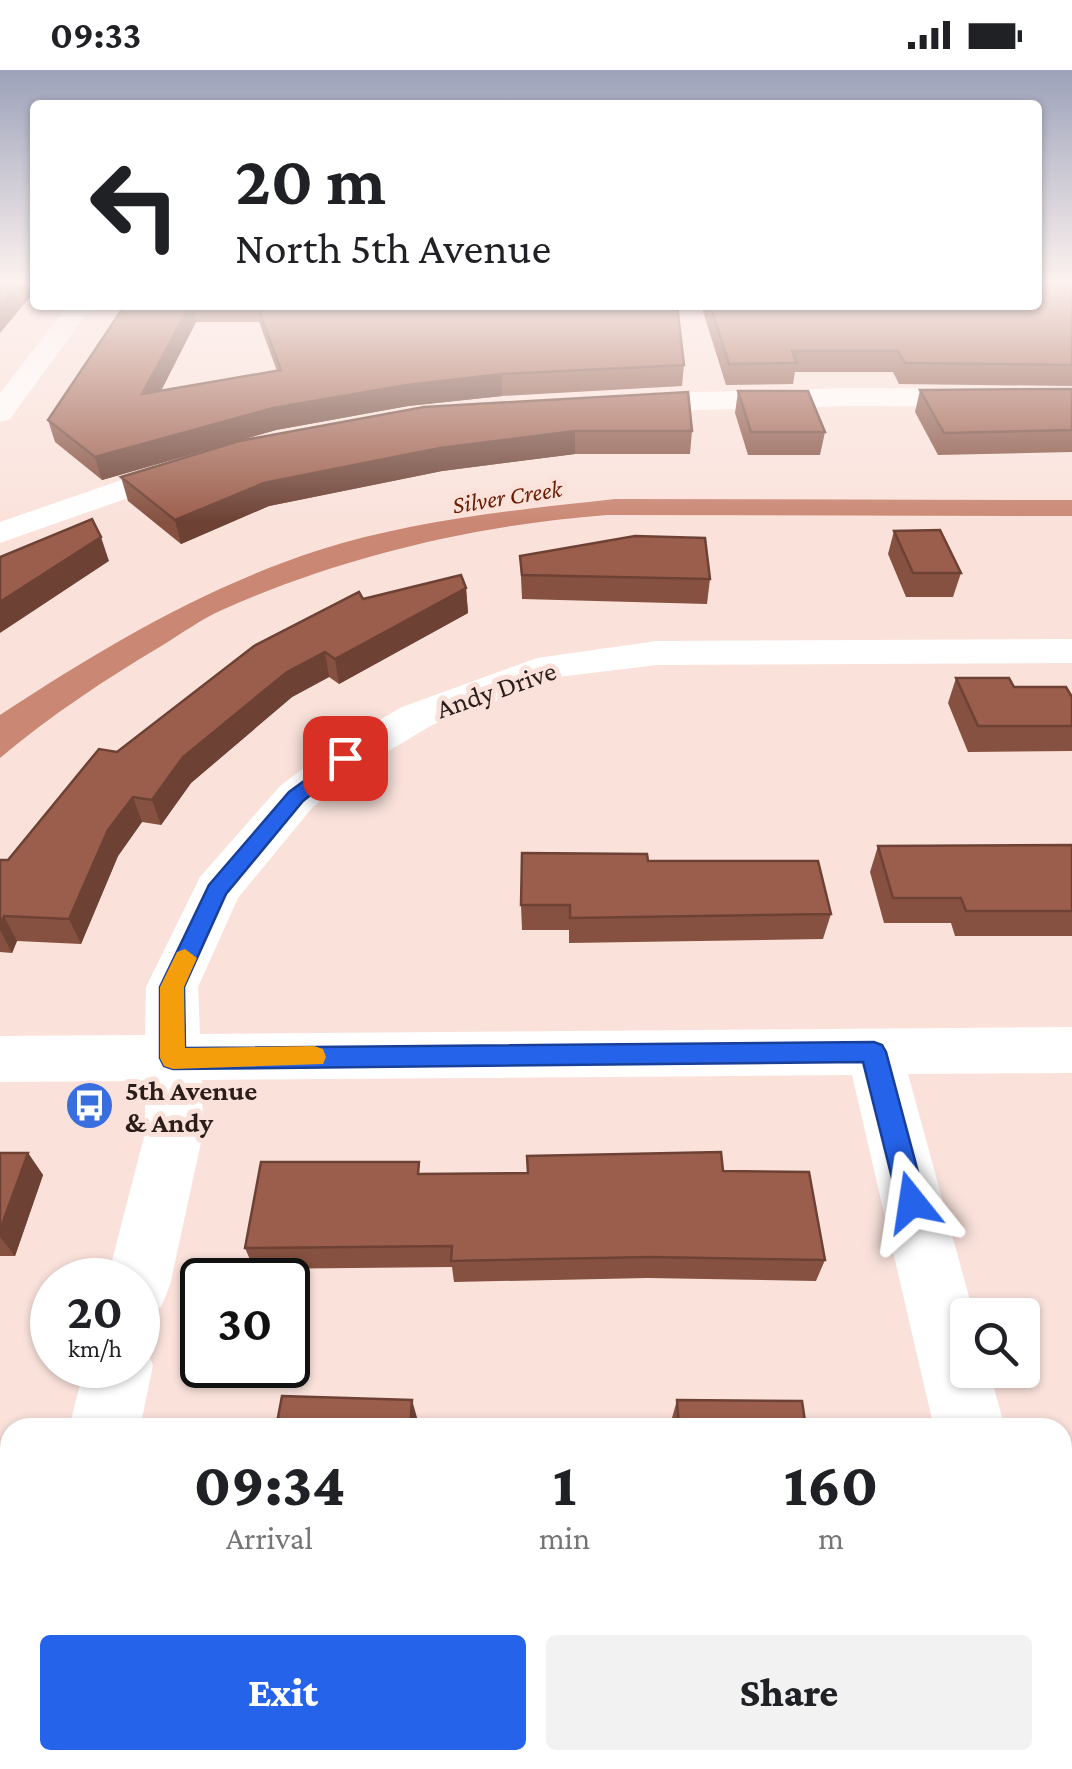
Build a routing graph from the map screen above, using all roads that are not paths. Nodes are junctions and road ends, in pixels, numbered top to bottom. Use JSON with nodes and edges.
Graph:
{"nodes":[{"id":1,"x":38,"y":363,"type":"edge"},
{"id":2,"x":1072,"y":398,"type":"edge"},
{"id":3,"x":588,"y":403,"type":"edge"},
{"id":4,"x":0,"y":414,"type":"edge"},
{"id":5,"x":216,"y":458,"type":"edge"},
{"id":6,"x":16,"y":518,"type":"edge"},
{"id":7,"x":0,"y":532,"type":"edge"},
{"id":8,"x":1072,"y":651,"type":"edge"},
{"id":9,"x":1072,"y":1050,"type":"edge"},
{"id":10,"x":874,"y":1052,"type":"junction"},
{"id":11,"x":173,"y":1058,"type":"junction"},
{"id":12,"x":0,"y":1060,"type":"edge"},
{"id":13,"x":144,"y":1258,"type":"edge"},
{"id":14,"x":114,"y":1388,"type":"edge"},
{"id":15,"x":106,"y":1418,"type":"edge"},
{"id":16,"x":967,"y":1418,"type":"edge"}],
"edges":[{"from":1,"to":4,"type":"street"},
{"from":2,"to":3,"type":"street"},
{"from":5,"to":6,"type":"street"},
{"from":6,"to":7,"type":"street"},
{"from":8,"to":11,"type":"street","name":"Andy Drive"},
{"from":9,"to":10,"type":"street"},
{"from":10,"to":11,"type":"street"},
{"from":10,"to":16,"type":"street"},
{"from":11,"to":12,"type":"street"},
{"from":11,"to":13,"type":"street","name":"Andy Drive"},
{"from":14,"to":15,"type":"street"}]}
